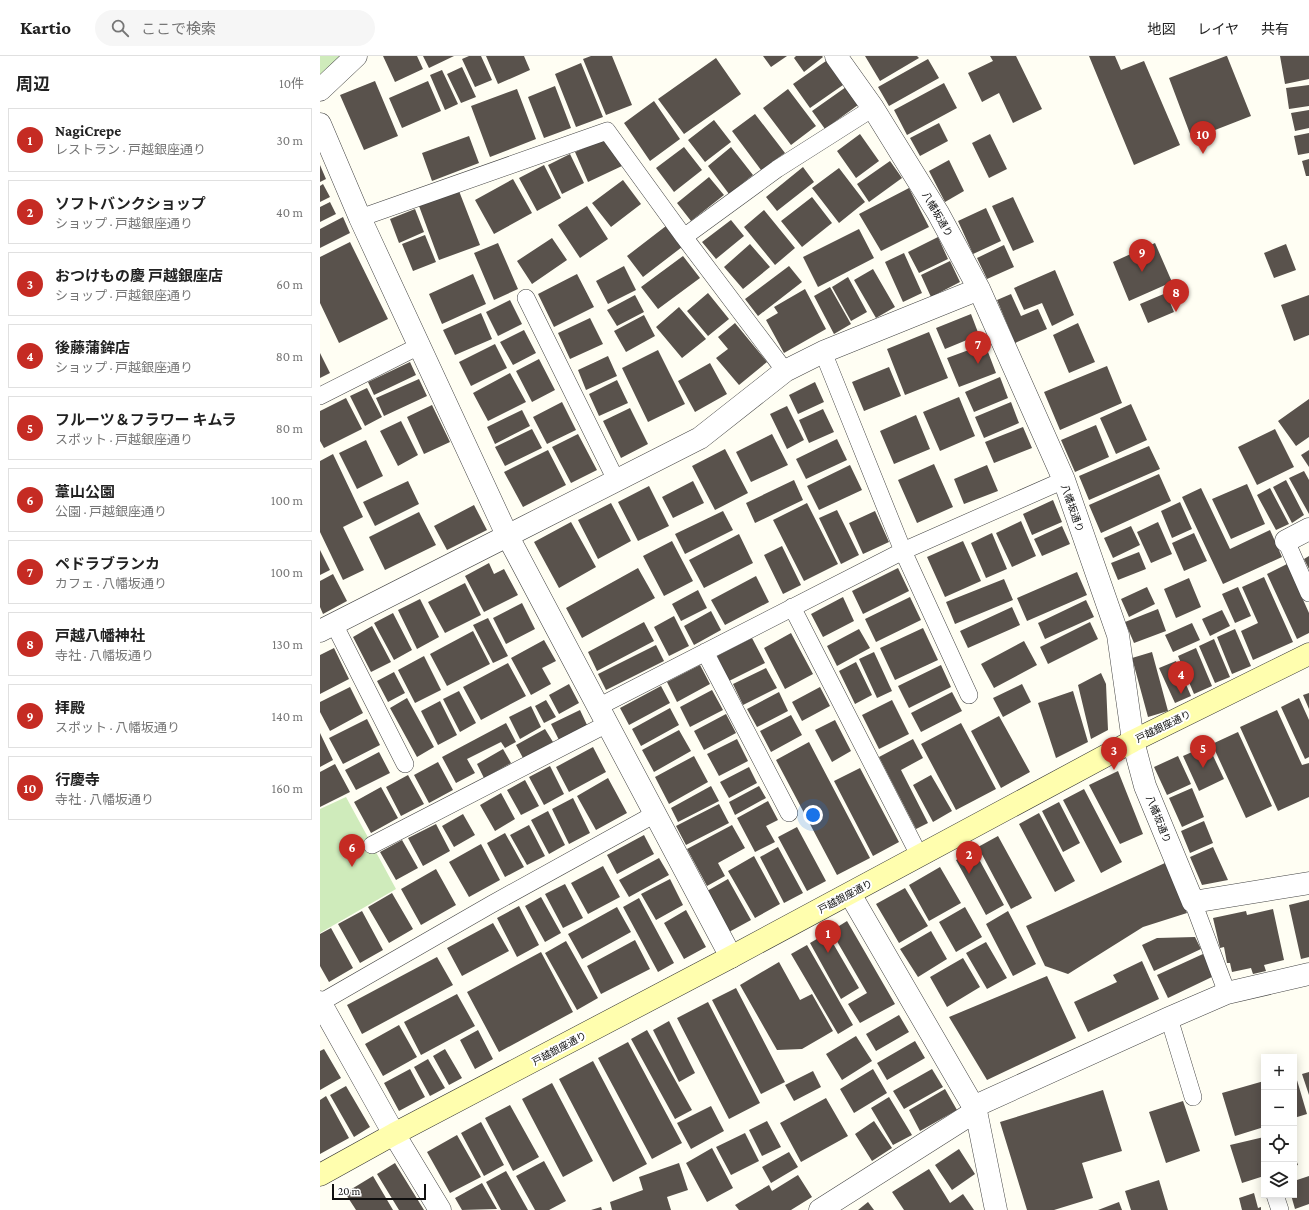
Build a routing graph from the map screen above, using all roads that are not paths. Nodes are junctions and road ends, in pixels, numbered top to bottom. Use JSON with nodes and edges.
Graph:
{"nodes":[{"id":1,"x":356,"y":56,"type":"edge"},
{"id":2,"x":836,"y":56,"type":"edge"},
{"id":3,"x":320,"y":90,"type":"edge"},
{"id":4,"x":873,"y":108,"type":"junction"},
{"id":5,"x":320,"y":124,"type":"edge"},
{"id":6,"x":360,"y":218,"type":"junction"},
{"id":7,"x":684,"y":237,"type":"junction"},
{"id":8,"x":979,"y":289,"type":"junction"},
{"id":9,"x":526,"y":298,"type":"dead end"},
{"id":10,"x":419,"y":346,"type":"junction"},
{"id":11,"x":823,"y":352,"type":"junction"},
{"id":12,"x":786,"y":371,"type":"junction"},
{"id":13,"x":320,"y":396,"type":"edge"},
{"id":14,"x":616,"y":480,"type":"junction"},
{"id":15,"x":1064,"y":480,"type":"junction"},
{"id":16,"x":1309,"y":528,"type":"edge"},
{"id":17,"x":507,"y":535,"type":"junction"},
{"id":18,"x":1286,"y":541,"type":"joint"},
{"id":19,"x":903,"y":552,"type":"junction"},
{"id":20,"x":1309,"y":593,"type":"edge"},
{"id":21,"x":792,"y":607,"type":"junction"},
{"id":22,"x":327,"y":627,"type":"edge"},
{"id":23,"x":705,"y":652,"type":"junction"},
{"id":24,"x":1309,"y":654,"type":"edge"},
{"id":25,"x":969,"y":695,"type":"dead end"},
{"id":26,"x":603,"y":716,"type":"junction"},
{"id":27,"x":1133,"y":741,"type":"junction"},
{"id":28,"x":405,"y":764,"type":"dead end"},
{"id":29,"x":789,"y":813,"type":"dead end"},
{"id":30,"x":655,"y":814,"type":"junction"},
{"id":31,"x":372,"y":845,"type":"dead end"},
{"id":32,"x":919,"y":856,"type":"junction"},
{"id":33,"x":1309,"y":883,"type":"edge"},
{"id":34,"x":850,"y":894,"type":"junction"},
{"id":35,"x":1193,"y":902,"type":"junction"},
{"id":36,"x":731,"y":957,"type":"junction"},
{"id":37,"x":1309,"y":974,"type":"edge"},
{"id":38,"x":1227,"y":993,"type":"junction"},
{"id":39,"x":320,"y":1003,"type":"edge"},
{"id":40,"x":1169,"y":1018,"type":"junction"},
{"id":41,"x":1193,"y":1097,"type":"dead end"},
{"id":42,"x":975,"y":1109,"type":"junction"},
{"id":43,"x":394,"y":1134,"type":"junction"},
{"id":44,"x":320,"y":1175,"type":"edge"},
{"id":45,"x":1276,"y":1198,"type":"edge"},
{"id":46,"x":440,"y":1210,"type":"edge"},
{"id":47,"x":820,"y":1210,"type":"edge"},
{"id":48,"x":996,"y":1210,"type":"edge"},
{"id":49,"x":1280,"y":1210,"type":"edge"}],
"edges":[{"from":1,"to":3,"type":"street"},
{"from":2,"to":4,"type":"street","name":"八幡坂通り"},
{"from":4,"to":7,"type":"lane"},
{"from":4,"to":8,"type":"street","name":"八幡坂通り"},
{"from":5,"to":6,"type":"street"},
{"from":6,"to":7,"type":"lane"},
{"from":6,"to":10,"type":"street"},
{"from":7,"to":12,"type":"lane"},
{"from":8,"to":11,"type":"street"},
{"from":8,"to":15,"type":"street","name":"八幡坂通り"},
{"from":9,"to":14,"type":"lane"},
{"from":10,"to":13,"type":"lane"},
{"from":10,"to":17,"type":"street"},
{"from":11,"to":12,"type":"street"},
{"from":11,"to":19,"type":"lane"},
{"from":12,"to":14,"type":"street"},
{"from":14,"to":17,"type":"street"},
{"from":15,"to":19,"type":"lane"},
{"from":15,"to":27,"type":"street","name":"八幡坂通り"},
{"from":16,"to":18,"type":"street"},
{"from":17,"to":22,"type":"street"},
{"from":17,"to":26,"type":"street"},
{"from":18,"to":20,"type":"lane"},
{"from":19,"to":21,"type":"lane"},
{"from":19,"to":25,"type":"lane"},
{"from":21,"to":23,"type":"lane"},
{"from":21,"to":32,"type":"lane"},
{"from":22,"to":28,"type":"lane"},
{"from":23,"to":26,"type":"lane"},
{"from":23,"to":29,"type":"lane"},
{"from":24,"to":27,"type":"street","name":"戸越銀座通り"},
{"from":26,"to":30,"type":"street"},
{"from":26,"to":31,"type":"lane"},
{"from":27,"to":32,"type":"street","name":"戸越銀座通り"},
{"from":27,"to":35,"type":"street","name":"八幡坂通り"},
{"from":30,"to":36,"type":"street"},
{"from":30,"to":39,"type":"lane"},
{"from":32,"to":34,"type":"street","name":"戸越銀座通り"},
{"from":33,"to":35,"type":"street"},
{"from":34,"to":36,"type":"street","name":"戸越銀座通り"},
{"from":34,"to":42,"type":"street"},
{"from":35,"to":38,"type":"lane","name":"八幡坂通り"},
{"from":36,"to":43,"type":"street","name":"戸越銀座通り"},
{"from":37,"to":38,"type":"street"},
{"from":38,"to":40,"type":"street"},
{"from":39,"to":43,"type":"street"},
{"from":40,"to":41,"type":"lane"},
{"from":40,"to":42,"type":"street"},
{"from":42,"to":47,"type":"street"},
{"from":42,"to":48,"type":"street"},
{"from":43,"to":44,"type":"street","name":"戸越銀座通り"},
{"from":43,"to":46,"type":"street"},
{"from":45,"to":49,"type":"lane"}]}
